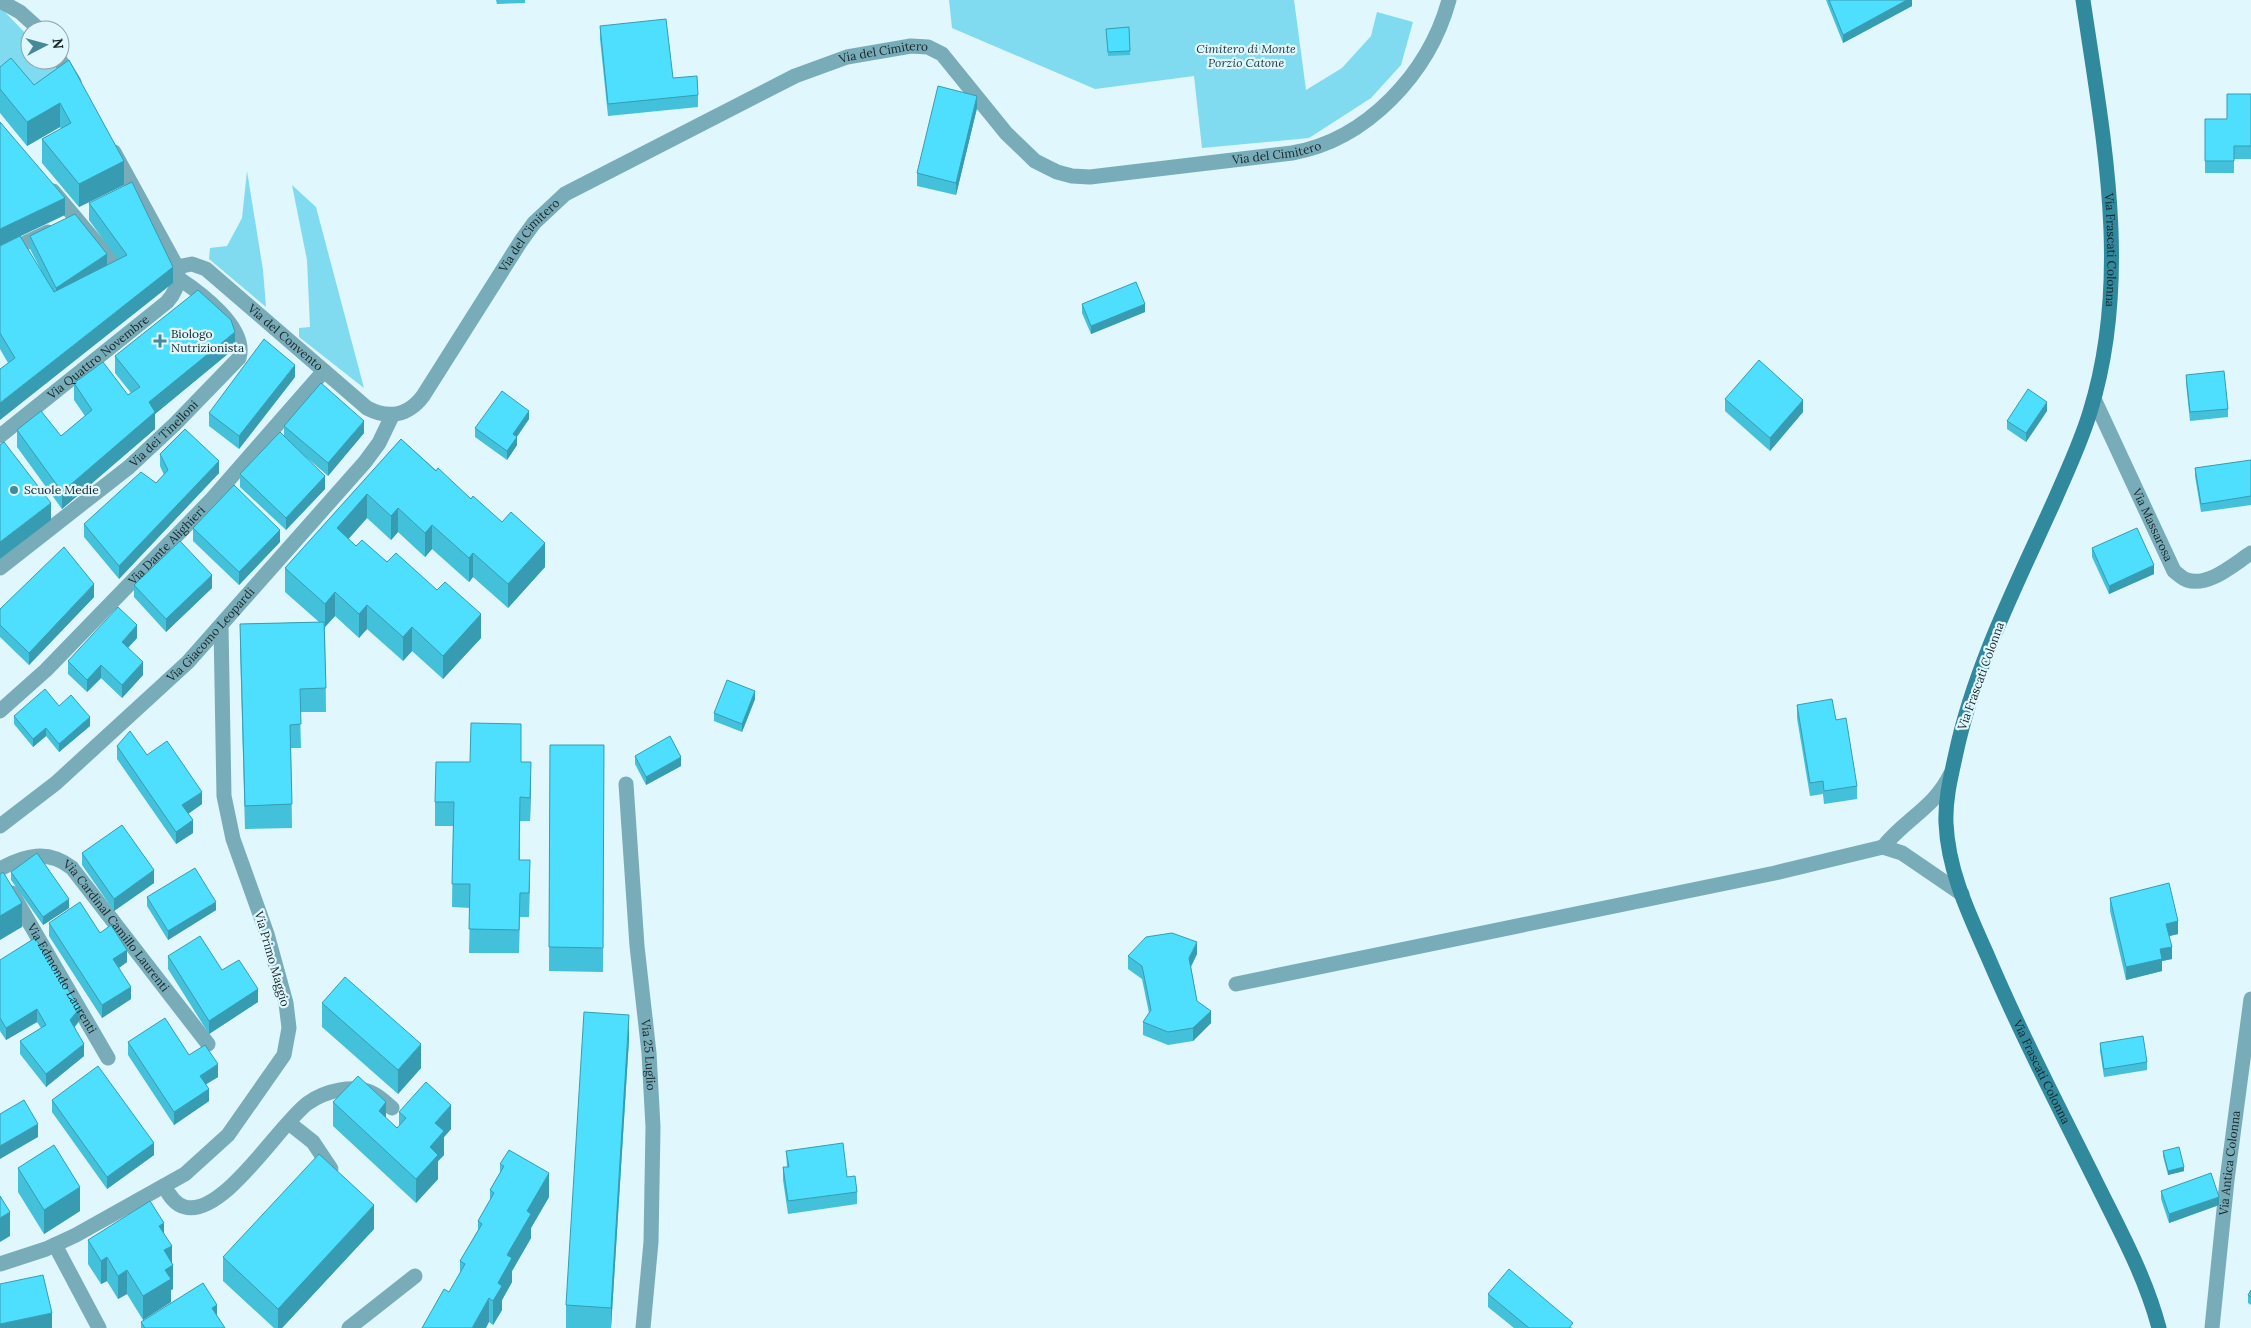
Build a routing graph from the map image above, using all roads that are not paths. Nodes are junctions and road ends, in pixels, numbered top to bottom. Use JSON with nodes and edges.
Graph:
{"nodes":[{"id":1,"x":1449,"y":0,"type":"edge"},
{"id":2,"x":2083,"y":0,"type":"edge"},
{"id":3,"x":0,"y":1,"type":"edge"},
{"id":4,"x":29,"y":20,"type":"edge"},
{"id":5,"x":66,"y":70,"type":"edge"},
{"id":6,"x":81,"y":94,"type":"edge"},
{"id":7,"x":109,"y":143,"type":"edge"},
{"id":8,"x":44,"y":180,"type":"edge"},
{"id":9,"x":135,"y":190,"type":"junction"},
{"id":10,"x":118,"y":198,"type":"edge"},
{"id":11,"x":93,"y":211,"type":"edge"},
{"id":12,"x":76,"y":219,"type":"junction"},
{"id":13,"x":23,"y":244,"type":"junction"},
{"id":14,"x":0,"y":255,"type":"edge"},
{"id":15,"x":32,"y":261,"type":"edge"},
{"id":16,"x":177,"y":273,"type":"junction"},
{"id":17,"x":104,"y":280,"type":"edge"},
{"id":18,"x":324,"y":371,"type":"junction"},
{"id":19,"x":2094,"y":399,"type":"junction"},
{"id":20,"x":392,"y":416,"type":"junction"},
{"id":21,"x":0,"y":436,"type":"edge"},
{"id":22,"x":2251,"y":553,"type":"edge"},
{"id":23,"x":0,"y":568,"type":"edge"},
{"id":24,"x":221,"y":626,"type":"junction"},
{"id":25,"x":0,"y":711,"type":"edge"},
{"id":26,"x":1952,"y":772,"type":"junction"},
{"id":27,"x":626,"y":784,"type":"dead end"},
{"id":28,"x":0,"y":826,"type":"edge"},
{"id":29,"x":1883,"y":847,"type":"junction"},
{"id":30,"x":0,"y":869,"type":"edge"},
{"id":31,"x":0,"y":873,"type":"edge"},
{"id":32,"x":1962,"y":894,"type":"junction"},
{"id":33,"x":1236,"y":984,"type":"dead end"},
{"id":34,"x":2251,"y":999,"type":"edge"},
{"id":35,"x":208,"y":1044,"type":"dead end"},
{"id":36,"x":108,"y":1058,"type":"dead end"},
{"id":37,"x":392,"y":1108,"type":"dead end"},
{"id":38,"x":289,"y":1123,"type":"junction"},
{"id":39,"x":331,"y":1169,"type":"edge"},
{"id":40,"x":164,"y":1186,"type":"junction"},
{"id":41,"x":55,"y":1245,"type":"junction"},
{"id":42,"x":0,"y":1264,"type":"edge"},
{"id":43,"x":415,"y":1276,"type":"dead end"},
{"id":44,"x":100,"y":1328,"type":"edge"},
{"id":45,"x":349,"y":1328,"type":"edge"},
{"id":46,"x":643,"y":1328,"type":"edge"},
{"id":47,"x":2159,"y":1328,"type":"edge"},
{"id":48,"x":2212,"y":1328,"type":"edge"}],
"edges":[{"from":1,"to":20,"type":"street","name":"Via del Cimitero"},
{"from":2,"to":19,"type":"street","name":"Via Frascati Colonna"},
{"from":3,"to":4,"type":"street"},
{"from":5,"to":6,"type":"street"},
{"from":7,"to":9,"type":"street"},
{"from":8,"to":12,"type":"street"},
{"from":9,"to":10,"type":"street"},
{"from":9,"to":16,"type":"street"},
{"from":11,"to":12,"type":"street"},
{"from":12,"to":13,"type":"street"},
{"from":12,"to":17,"type":"street"},
{"from":13,"to":14,"type":"street"},
{"from":13,"to":15,"type":"street"},
{"from":16,"to":18,"type":"street","name":"Via del Convento"},
{"from":16,"to":21,"type":"street","name":"Via Quattro Novembre"},
{"from":16,"to":23,"type":"street","name":"Via dei Tinelloni"},
{"from":18,"to":20,"type":"street","name":"Via del Convento"},
{"from":18,"to":25,"type":"street","name":"Via Dante Alighieri"},
{"from":19,"to":22,"type":"street","name":"Via Massarosa"},
{"from":19,"to":26,"type":"street","name":"Via Frascati Colonna"},
{"from":20,"to":24,"type":"street","name":"Via Giacomo Leopardi"},
{"from":24,"to":28,"type":"street","name":"Via Giacomo Leopardi"},
{"from":24,"to":40,"type":"street","name":"Via Primo Maggio"},
{"from":26,"to":29,"type":"street"},
{"from":26,"to":32,"type":"street","name":"Via Frascati Colonna"},
{"from":27,"to":46,"type":"street","name":"Via 25 Luglio"},
{"from":29,"to":32,"type":"street"},
{"from":29,"to":33,"type":"street"},
{"from":30,"to":35,"type":"street","name":"Via Cardinal Camillo Laurenti"},
{"from":31,"to":36,"type":"street","name":"Via Edmondo Laurenti"},
{"from":32,"to":47,"type":"street","name":"Via Frascati Colonna"},
{"from":34,"to":48,"type":"street","name":"Via Antica Colonna"},
{"from":37,"to":38,"type":"street"},
{"from":38,"to":39,"type":"street"},
{"from":38,"to":40,"type":"street"},
{"from":40,"to":41,"type":"street","name":"Via Primo Maggio"},
{"from":41,"to":42,"type":"street","name":"Via Primo Maggio"},
{"from":41,"to":44,"type":"street"},
{"from":43,"to":45,"type":"street"}]}
